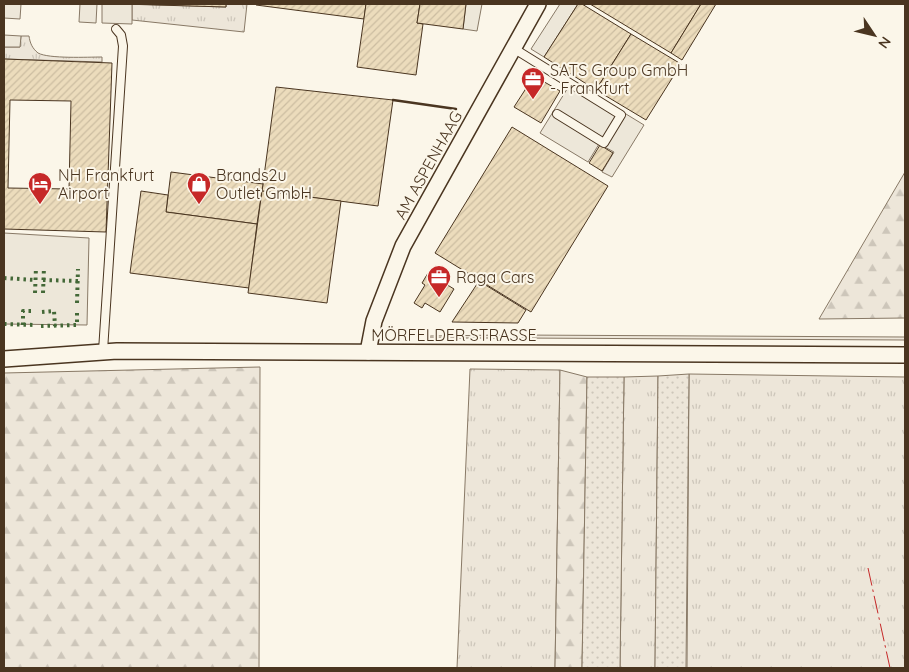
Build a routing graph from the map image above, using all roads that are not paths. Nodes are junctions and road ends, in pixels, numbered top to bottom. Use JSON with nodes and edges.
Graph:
{"nodes":[{"id":1,"x":538,"y":4,"type":"edge"},
{"id":2,"x":116,"y":29,"type":"dead end"},
{"id":3,"x":513,"y":48,"type":"junction"},
{"id":4,"x":557,"y":114,"type":"dead end"},
{"id":5,"x":103,"y":351,"type":"junction"},
{"id":6,"x":368,"y":352,"type":"junction"},
{"id":7,"x":905,"y":355,"type":"edge"},
{"id":8,"x":4,"y":359,"type":"edge"}],
"edges":[{"from":1,"to":3,"type":"street","name":"AM ASPENHAAG"},
{"from":2,"to":5,"type":"lane"},
{"from":3,"to":4,"type":"lane"},
{"from":3,"to":6,"type":"street","name":"AM ASPENHAAG"},
{"from":5,"to":6,"type":"street","name":"MÖRFELDER STRASSE"},
{"from":5,"to":8,"type":"street","name":"MÖRFELDER STRASSE"},
{"from":6,"to":7,"type":"street","name":"MÖRFELDER STRASSE"}]}
